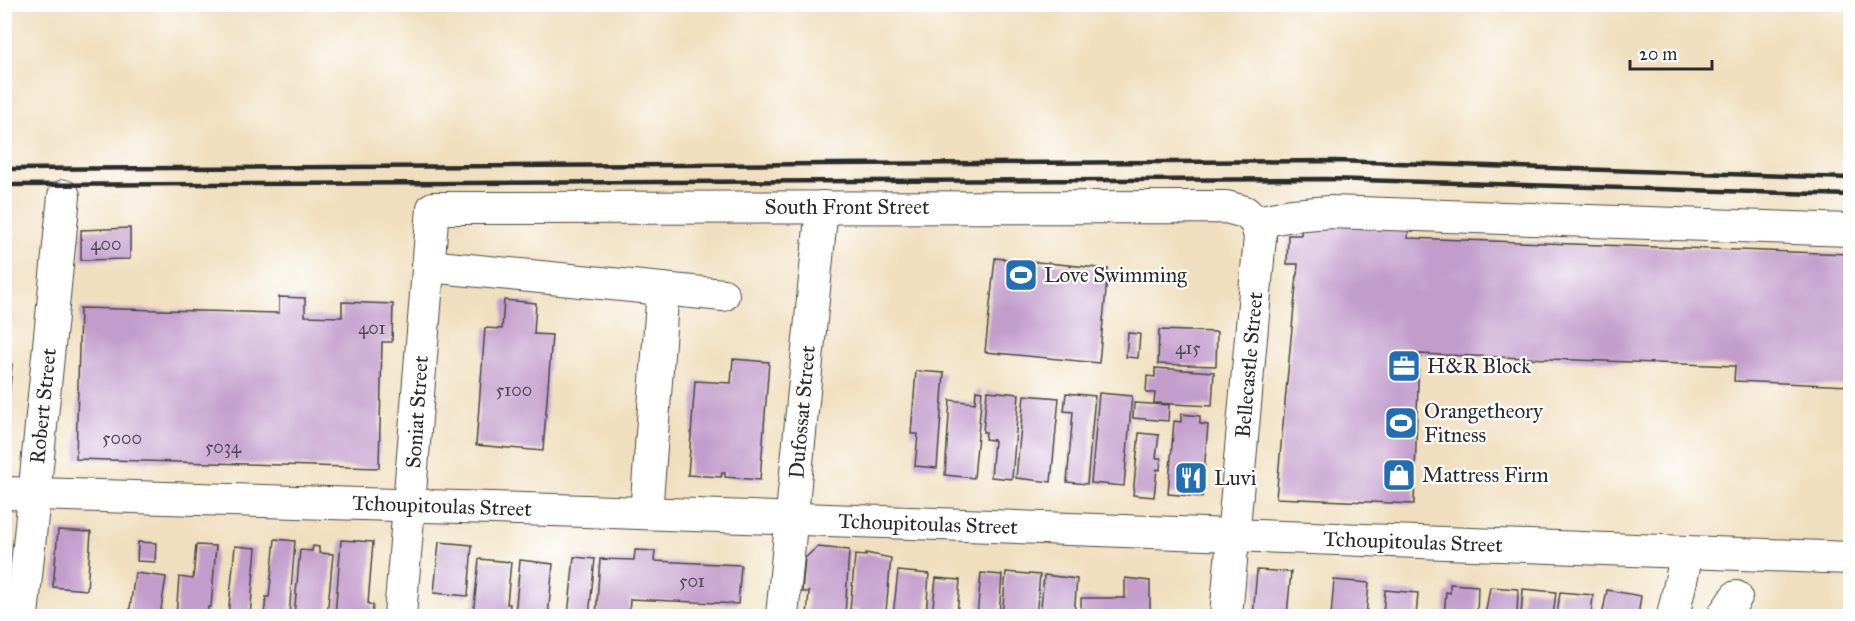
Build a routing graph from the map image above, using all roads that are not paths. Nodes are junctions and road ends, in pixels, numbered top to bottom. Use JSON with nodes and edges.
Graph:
{"nodes":[{"id":1,"x":64,"y":196,"type":"dead end"},
{"id":2,"x":822,"y":207,"type":"junction"},
{"id":3,"x":433,"y":208,"type":"joint"},
{"id":4,"x":1256,"y":222,"type":"junction"},
{"id":5,"x":1851,"y":230,"type":"edge"},
{"id":6,"x":428,"y":266,"type":"junction"},
{"id":7,"x":663,"y":289,"type":"junction"},
{"id":8,"x":723,"y":295,"type":"dead end"},
{"id":9,"x":19,"y":494,"type":"edge"},
{"id":10,"x":411,"y":506,"type":"junction"},
{"id":11,"x":646,"y":513,"type":"junction"},
{"id":12,"x":792,"y":518,"type":"junction"},
{"id":13,"x":1234,"y":536,"type":"junction"},
{"id":14,"x":1687,"y":553,"type":"junction"},
{"id":15,"x":1851,"y":558,"type":"edge"},
{"id":16,"x":22,"y":616,"type":"edge"},
{"id":17,"x":400,"y":616,"type":"edge"},
{"id":18,"x":782,"y":616,"type":"edge"},
{"id":19,"x":1226,"y":616,"type":"edge"},
{"id":20,"x":1673,"y":616,"type":"edge"}],
"edges":[{"from":1,"to":9,"type":"street","name":"Robert Street"},
{"from":2,"to":3,"type":"street","name":"South Front Street"},
{"from":2,"to":4,"type":"street","name":"South Front Street"},
{"from":2,"to":12,"type":"street","name":"Dufossat Street"},
{"from":3,"to":6,"type":"street","name":"Soniat Street"},
{"from":4,"to":5,"type":"street"},
{"from":4,"to":13,"type":"street","name":"Bellecastle Street"},
{"from":6,"to":7,"type":"street"},
{"from":6,"to":10,"type":"street","name":"Soniat Street"},
{"from":7,"to":8,"type":"street"},
{"from":7,"to":11,"type":"street"},
{"from":9,"to":10,"type":"street","name":"Tchoupitoulas Street"},
{"from":9,"to":16,"type":"street","name":"Robert Street"},
{"from":10,"to":11,"type":"street","name":"Tchoupitoulas Street"},
{"from":10,"to":17,"type":"street","name":"Soniat Street"},
{"from":11,"to":12,"type":"street","name":"Tchoupitoulas Street"},
{"from":12,"to":13,"type":"street","name":"Tchoupitoulas Street"},
{"from":12,"to":18,"type":"street","name":"Dufossat Street"},
{"from":13,"to":14,"type":"street","name":"Tchoupitoulas Street"},
{"from":13,"to":19,"type":"street","name":"Bellecastle Street"},
{"from":14,"to":15,"type":"street","name":"Tchoupitoulas Street"},
{"from":14,"to":20,"type":"street"}]}
